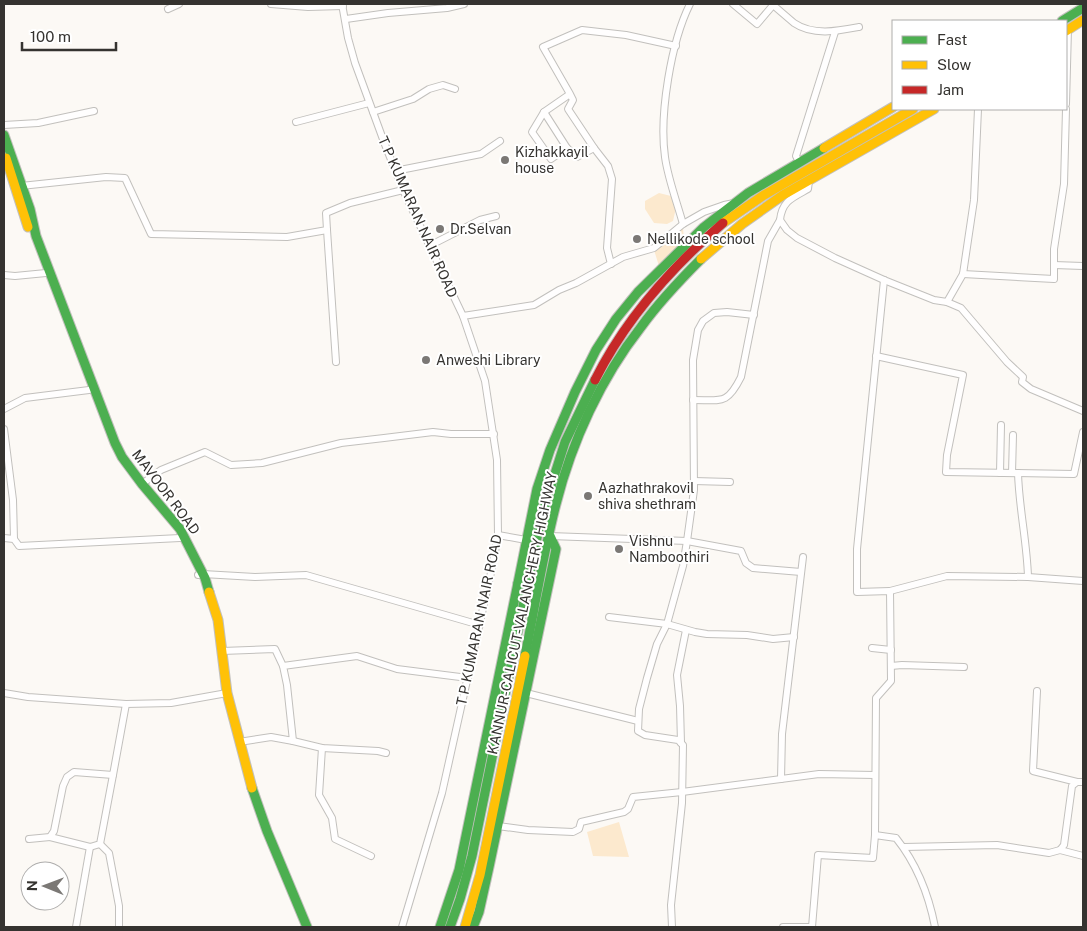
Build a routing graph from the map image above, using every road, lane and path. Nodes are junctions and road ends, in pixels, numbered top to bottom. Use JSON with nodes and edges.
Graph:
{"nodes":[{"id":1,"x":179,"y":4,"type":"edge"},
{"id":2,"x":272,"y":4,"type":"edge"},
{"id":3,"x":464,"y":4,"type":"edge"},
{"id":4,"x":690,"y":4,"type":"edge"},
{"id":5,"x":732,"y":4,"type":"edge"},
{"id":6,"x":773,"y":4,"type":"edge"},
{"id":7,"x":342,"y":5,"type":"edge"},
{"id":8,"x":1083,"y":8,"type":"edge"},
{"id":9,"x":168,"y":9,"type":"dead end"},
{"id":10,"x":346,"y":19,"type":"junction"},
{"id":11,"x":1064,"y":20,"type":"edge"},
{"id":12,"x":1083,"y":20,"type":"edge"},
{"id":13,"x":859,"y":27,"type":"dead end"},
{"id":14,"x":1067,"y":30,"type":"edge"},
{"id":15,"x":834,"y":32,"type":"junction"},
{"id":16,"x":676,"y":46,"type":"junction"},
{"id":17,"x":455,"y":90,"type":"dead end"},
{"id":18,"x":570,"y":94,"type":"junction"},
{"id":19,"x":369,"y":103,"type":"junction"},
{"id":20,"x":892,"y":108,"type":"edge"},
{"id":21,"x":911,"y":110,"type":"edge"},
{"id":22,"x":932,"y":110,"type":"edge"},
{"id":23,"x":978,"y":110,"type":"edge"},
{"id":24,"x":1066,"y":110,"type":"edge"},
{"id":25,"x":94,"y":111,"type":"dead end"},
{"id":26,"x":373,"y":112,"type":"junction"},
{"id":27,"x":544,"y":112,"type":"junction"},
{"id":28,"x":296,"y":122,"type":"dead end"},
{"id":29,"x":4,"y":125,"type":"edge"},
{"id":30,"x":4,"y":135,"type":"edge"},
{"id":31,"x":500,"y":141,"type":"dead end"},
{"id":32,"x":567,"y":148,"type":"junction"},
{"id":33,"x":594,"y":148,"type":"junction"},
{"id":34,"x":4,"y":153,"type":"edge"},
{"id":35,"x":799,"y":162,"type":"junction"},
{"id":36,"x":395,"y":170,"type":"junction"},
{"id":37,"x":809,"y":181,"type":"junction"},
{"id":38,"x":21,"y":186,"type":"junction"},
{"id":39,"x":403,"y":190,"type":"junction"},
{"id":40,"x":735,"y":203,"type":"junction"},
{"id":41,"x":496,"y":216,"type":"dead end"},
{"id":42,"x":780,"y":220,"type":"junction"},
{"id":43,"x":683,"y":224,"type":"junction"},
{"id":44,"x":327,"y":230,"type":"junction"},
{"id":45,"x":429,"y":246,"type":"junction"},
{"id":46,"x":612,"y":264,"type":"junction"},
{"id":47,"x":1054,"y":265,"type":"junction"},
{"id":48,"x":1083,"y":266,"type":"edge"},
{"id":49,"x":46,"y":273,"type":"junction"},
{"id":50,"x":963,"y":274,"type":"junction"},
{"id":51,"x":4,"y":275,"type":"edge"},
{"id":52,"x":884,"y":280,"type":"junction"},
{"id":53,"x":947,"y":302,"type":"junction"},
{"id":54,"x":754,"y":315,"type":"junction"},
{"id":55,"x":463,"y":316,"type":"junction"},
{"id":56,"x":876,"y":356,"type":"junction"},
{"id":57,"x":336,"y":362,"type":"dead end"},
{"id":58,"x":89,"y":390,"type":"junction"},
{"id":59,"x":693,"y":400,"type":"junction"},
{"id":60,"x":4,"y":409,"type":"edge"},
{"id":61,"x":1083,"y":411,"type":"edge"},
{"id":62,"x":1000,"y":425,"type":"dead end"},
{"id":63,"x":4,"y":429,"type":"edge"},
{"id":64,"x":1083,"y":432,"type":"edge"},
{"id":65,"x":494,"y":434,"type":"junction"},
{"id":66,"x":1013,"y":435,"type":"dead end"},
{"id":67,"x":1000,"y":473,"type":"junction"},
{"id":68,"x":1015,"y":473,"type":"junction"},
{"id":69,"x":694,"y":481,"type":"junction"},
{"id":70,"x":730,"y":482,"type":"dead end"},
{"id":71,"x":142,"y":484,"type":"junction"},
{"id":72,"x":498,"y":535,"type":"junction"},
{"id":73,"x":550,"y":536,"type":"junction"},
{"id":74,"x":4,"y":538,"type":"edge"},
{"id":75,"x":180,"y":538,"type":"junction"},
{"id":76,"x":14,"y":539,"type":"junction"},
{"id":77,"x":526,"y":540,"type":"junction"},
{"id":78,"x":687,"y":541,"type":"junction"},
{"id":79,"x":802,"y":557,"type":"dead end"},
{"id":80,"x":801,"y":572,"type":"junction"},
{"id":81,"x":530,"y":573,"type":"junction"},
{"id":82,"x":200,"y":574,"type":"junction"},
{"id":83,"x":1028,"y":577,"type":"junction"},
{"id":84,"x":1083,"y":581,"type":"edge"},
{"id":85,"x":518,"y":583,"type":"junction"},
{"id":86,"x":890,"y":591,"type":"junction"},
{"id":87,"x":609,"y":616,"type":"dead end"},
{"id":88,"x":667,"y":624,"type":"junction"},
{"id":89,"x":480,"y":625,"type":"junction"},
{"id":90,"x":686,"y":630,"type":"junction"},
{"id":91,"x":794,"y":637,"type":"junction"},
{"id":92,"x":872,"y":648,"type":"dead end"},
{"id":93,"x":891,"y":650,"type":"junction"},
{"id":94,"x":222,"y":651,"type":"junction"},
{"id":95,"x":283,"y":666,"type":"junction"},
{"id":96,"x":891,"y":666,"type":"junction"},
{"id":97,"x":964,"y":667,"type":"dead end"},
{"id":98,"x":468,"y":678,"type":"junction"},
{"id":99,"x":1037,"y":691,"type":"dead end"},
{"id":100,"x":4,"y":693,"type":"edge"},
{"id":101,"x":225,"y":693,"type":"junction"},
{"id":102,"x":530,"y":694,"type":"dead end"},
{"id":103,"x":126,"y":704,"type":"junction"},
{"id":104,"x":638,"y":721,"type":"junction"},
{"id":105,"x":293,"y":741,"type":"junction"},
{"id":106,"x":239,"y":742,"type":"junction"},
{"id":107,"x":681,"y":743,"type":"junction"},
{"id":108,"x":322,"y":748,"type":"junction"},
{"id":109,"x":386,"y":753,"type":"dead end"},
{"id":110,"x":113,"y":775,"type":"junction"},
{"id":111,"x":875,"y":775,"type":"junction"},
{"id":112,"x":780,"y":779,"type":"junction"},
{"id":113,"x":1080,"y":782,"type":"edge"},
{"id":114,"x":682,"y":792,"type":"junction"},
{"id":115,"x":498,"y":826,"type":"junction"},
{"id":116,"x":875,"y":835,"type":"junction"},
{"id":117,"x":50,"y":838,"type":"junction"},
{"id":118,"x":29,"y":839,"type":"dead end"},
{"id":119,"x":100,"y":844,"type":"junction"},
{"id":120,"x":90,"y":847,"type":"junction"},
{"id":121,"x":904,"y":847,"type":"junction"},
{"id":122,"x":1060,"y":850,"type":"junction"},
{"id":123,"x":371,"y":856,"type":"dead end"},
{"id":124,"x":1083,"y":856,"type":"edge"},
{"id":125,"x":76,"y":927,"type":"edge"},
{"id":126,"x":119,"y":927,"type":"edge"},
{"id":127,"x":302,"y":927,"type":"edge"},
{"id":128,"x":307,"y":927,"type":"edge"},
{"id":129,"x":402,"y":927,"type":"edge"},
{"id":130,"x":440,"y":927,"type":"edge"},
{"id":131,"x":450,"y":927,"type":"edge"},
{"id":132,"x":465,"y":927,"type":"edge"},
{"id":133,"x":473,"y":927,"type":"edge"},
{"id":134,"x":672,"y":927,"type":"edge"},
{"id":135,"x":782,"y":927,"type":"edge"},
{"id":136,"x":813,"y":927,"type":"edge"},
{"id":137,"x":935,"y":927,"type":"edge"}],
"edges":[{"from":1,"to":9,"type":"street"},
{"from":2,"to":7,"type":"street"},
{"from":3,"to":10,"type":"street"},
{"from":4,"to":16,"type":"street"},
{"from":5,"to":6,"type":"street"},
{"from":6,"to":15,"type":"street"},
{"from":7,"to":10,"type":"street","name":"T P KUMARAN NAIR ROAD"},
{"from":8,"to":11,"type":"main road"},
{"from":10,"to":19,"type":"street","name":"T P KUMARAN NAIR ROAD"},
{"from":12,"to":14,"type":"main road"},
{"from":13,"to":15,"type":"street"},
{"from":15,"to":35,"type":"street"},
{"from":16,"to":18,"type":"street"},
{"from":16,"to":43,"type":"street"},
{"from":17,"to":26,"type":"street"},
{"from":18,"to":27,"type":"street"},
{"from":18,"to":33,"type":"street"},
{"from":19,"to":26,"type":"street","name":"T P KUMARAN NAIR ROAD"},
{"from":19,"to":28,"type":"street"},
{"from":20,"to":35,"type":"main road"},
{"from":21,"to":81,"type":"main road","name":"KANNUR-CALICUT-VALANCHERY HIGHWAY"},
{"from":22,"to":37,"type":"main road","name":"KANNUR-CALICUT-VALANCHERY HIGHWAY"},
{"from":23,"to":50,"type":"street"},
{"from":24,"to":47,"type":"street"},
{"from":25,"to":29,"type":"street"},
{"from":26,"to":36,"type":"street","name":"T P KUMARAN NAIR ROAD"},
{"from":27,"to":32,"type":"street"},
{"from":27,"to":32,"type":"street"},
{"from":30,"to":38,"type":"main road","name":"MAVOOR ROAD"},
{"from":31,"to":36,"type":"street"},
{"from":32,"to":33,"type":"street"},
{"from":33,"to":46,"type":"street"},
{"from":34,"to":49,"type":"main road","name":"MAVOOR ROAD"},
{"from":35,"to":40,"type":"main road"},
{"from":36,"to":39,"type":"street","name":"T P KUMARAN NAIR ROAD"},
{"from":37,"to":42,"type":"street"},
{"from":37,"to":73,"type":"main road","name":"KANNUR-CALICUT-VALANCHERY HIGHWAY"},
{"from":38,"to":44,"type":"street"},
{"from":38,"to":71,"type":"main road","name":"MAVOOR ROAD"},
{"from":39,"to":44,"type":"street"},
{"from":39,"to":45,"type":"street","name":"T P KUMARAN NAIR ROAD"},
{"from":40,"to":43,"type":"street"},
{"from":40,"to":77,"type":"main road"},
{"from":41,"to":45,"type":"street"},
{"from":42,"to":52,"type":"street"},
{"from":42,"to":54,"type":"street"},
{"from":43,"to":46,"type":"street"},
{"from":44,"to":57,"type":"street"},
{"from":45,"to":55,"type":"street","name":"T P KUMARAN NAIR ROAD"},
{"from":46,"to":55,"type":"street"},
{"from":47,"to":48,"type":"street"},
{"from":47,"to":50,"type":"street"},
{"from":49,"to":51,"type":"street"},
{"from":49,"to":58,"type":"main road","name":"MAVOOR ROAD"},
{"from":50,"to":53,"type":"street"},
{"from":52,"to":53,"type":"street"},
{"from":52,"to":56,"type":"street"},
{"from":53,"to":61,"type":"street"},
{"from":54,"to":59,"type":"street"},
{"from":54,"to":59,"type":"street"},
{"from":55,"to":65,"type":"street","name":"T P KUMARAN NAIR ROAD"},
{"from":56,"to":67,"type":"street"},
{"from":56,"to":86,"type":"street"},
{"from":58,"to":60,"type":"street"},
{"from":58,"to":75,"type":"main road","name":"MAVOOR ROAD"},
{"from":59,"to":69,"type":"street"},
{"from":62,"to":67,"type":"street"},
{"from":63,"to":76,"type":"street"},
{"from":64,"to":68,"type":"street"},
{"from":65,"to":71,"type":"street"},
{"from":65,"to":72,"type":"street","name":"T P KUMARAN NAIR ROAD"},
{"from":66,"to":68,"type":"street"},
{"from":67,"to":68,"type":"street"},
{"from":68,"to":83,"type":"street"},
{"from":69,"to":70,"type":"street"},
{"from":69,"to":78,"type":"street"},
{"from":71,"to":82,"type":"main road","name":"MAVOOR ROAD"},
{"from":72,"to":77,"type":"street"},
{"from":72,"to":89,"type":"street","name":"T P KUMARAN NAIR ROAD"},
{"from":73,"to":78,"type":"street"},
{"from":73,"to":115,"type":"main road"},
{"from":73,"to":132,"type":"main road","name":"KANNUR-CALICUT-VALANCHERY HIGHWAY"},
{"from":74,"to":76,"type":"street"},
{"from":75,"to":76,"type":"street"},
{"from":75,"to":82,"type":"main road","name":"MAVOOR ROAD"},
{"from":77,"to":85,"type":"main road"},
{"from":78,"to":80,"type":"street"},
{"from":78,"to":88,"type":"street"},
{"from":79,"to":80,"type":"street"},
{"from":80,"to":91,"type":"street"},
{"from":81,"to":85,"type":"main road"},
{"from":81,"to":131,"type":"main road","name":"KANNUR-CALICUT-VALANCHERY HIGHWAY"},
{"from":82,"to":89,"type":"street"},
{"from":82,"to":94,"type":"main road","name":"MAVOOR ROAD"},
{"from":82,"to":101,"type":"main road","name":"MAVOOR ROAD"},
{"from":83,"to":84,"type":"street"},
{"from":83,"to":86,"type":"street"},
{"from":85,"to":130,"type":"main road"},
{"from":86,"to":93,"type":"street"},
{"from":87,"to":88,"type":"street"},
{"from":88,"to":90,"type":"street"},
{"from":88,"to":104,"type":"street"},
{"from":89,"to":98,"type":"street","name":"T P KUMARAN NAIR ROAD"},
{"from":90,"to":91,"type":"street"},
{"from":90,"to":107,"type":"street"},
{"from":91,"to":112,"type":"street"},
{"from":92,"to":93,"type":"street"},
{"from":93,"to":96,"type":"street"},
{"from":94,"to":95,"type":"street"},
{"from":94,"to":101,"type":"main road","name":"MAVOOR ROAD"},
{"from":95,"to":98,"type":"street"},
{"from":95,"to":105,"type":"street"},
{"from":96,"to":97,"type":"street"},
{"from":96,"to":111,"type":"street"},
{"from":98,"to":129,"type":"street","name":"T P KUMARAN NAIR ROAD"},
{"from":99,"to":113,"type":"street"},
{"from":100,"to":103,"type":"street"},
{"from":101,"to":103,"type":"street"},
{"from":101,"to":106,"type":"main road","name":"MAVOOR ROAD"},
{"from":101,"to":127,"type":"main road","name":"MAVOOR ROAD"},
{"from":102,"to":104,"type":"street"},
{"from":103,"to":110,"type":"street"},
{"from":104,"to":107,"type":"street"},
{"from":105,"to":106,"type":"street"},
{"from":105,"to":108,"type":"street"},
{"from":106,"to":128,"type":"main road","name":"MAVOOR ROAD"},
{"from":107,"to":114,"type":"street"},
{"from":108,"to":109,"type":"street"},
{"from":108,"to":123,"type":"street"},
{"from":110,"to":117,"type":"street"},
{"from":110,"to":119,"type":"street"},
{"from":111,"to":112,"type":"street"},
{"from":111,"to":116,"type":"street"},
{"from":112,"to":114,"type":"street"},
{"from":113,"to":122,"type":"street"},
{"from":114,"to":115,"type":"street"},
{"from":114,"to":134,"type":"street"},
{"from":115,"to":133,"type":"main road"},
{"from":116,"to":121,"type":"street"},
{"from":116,"to":136,"type":"street"},
{"from":117,"to":118,"type":"street"},
{"from":117,"to":120,"type":"street"},
{"from":119,"to":120,"type":"street"},
{"from":119,"to":126,"type":"street"},
{"from":120,"to":125,"type":"street"},
{"from":121,"to":122,"type":"street"},
{"from":121,"to":137,"type":"street"},
{"from":122,"to":124,"type":"street"},
{"from":135,"to":136,"type":"street"}]}
